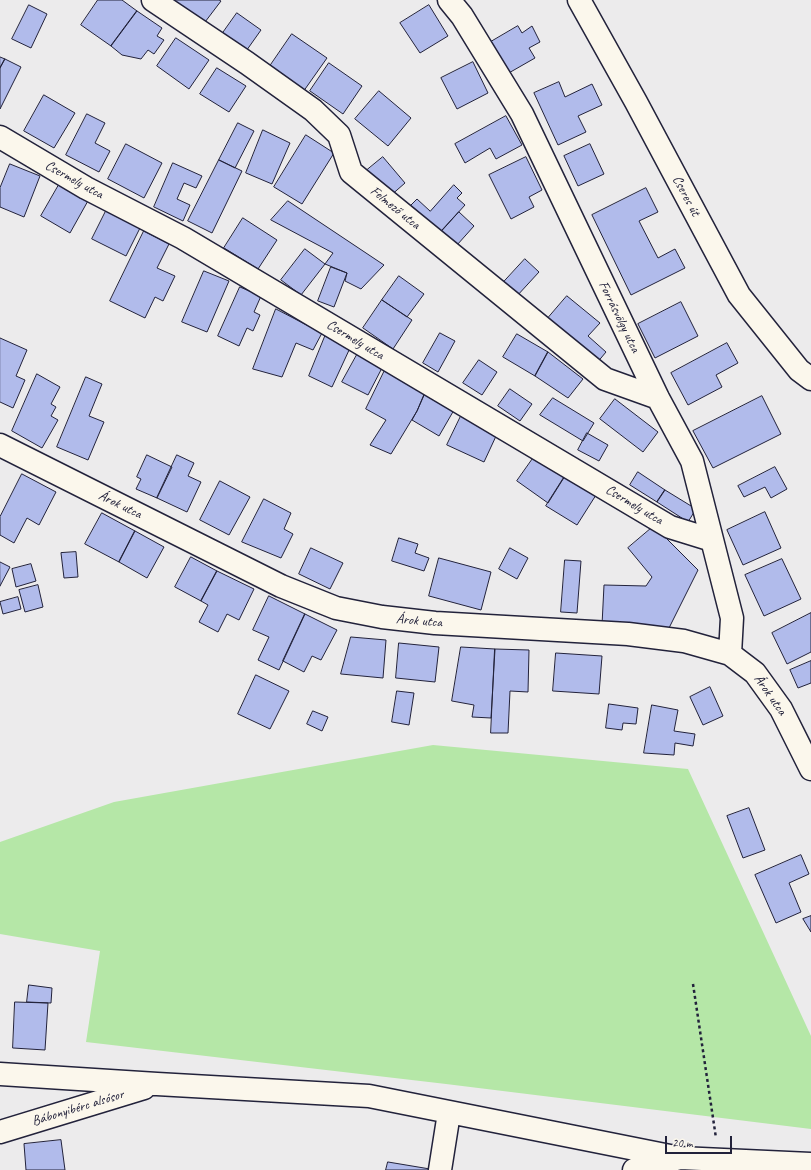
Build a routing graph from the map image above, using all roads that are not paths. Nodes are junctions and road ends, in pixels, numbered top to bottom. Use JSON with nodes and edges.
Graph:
{"nodes":[{"id":1,"x":153,"y":0,"type":"edge"},
{"id":2,"x":449,"y":0,"type":"edge"},
{"id":3,"x":579,"y":0,"type":"edge"},
{"id":4,"x":0,"y":137,"type":"edge"},
{"id":5,"x":811,"y":379,"type":"edge"},
{"id":6,"x":658,"y":398,"type":"junction"},
{"id":7,"x":0,"y":446,"type":"edge"},
{"id":8,"x":712,"y":540,"type":"junction"},
{"id":9,"x":730,"y":654,"type":"junction"},
{"id":10,"x":811,"y":769,"type":"edge"},
{"id":11,"x":0,"y":1074,"type":"edge"},
{"id":12,"x":157,"y":1084,"type":"junction"},
{"id":13,"x":449,"y":1112,"type":"junction"},
{"id":14,"x":0,"y":1132,"type":"edge"},
{"id":15,"x":680,"y":1158,"type":"junction"},
{"id":16,"x":811,"y":1164,"type":"edge"},
{"id":17,"x":440,"y":1170,"type":"edge"},
{"id":18,"x":634,"y":1170,"type":"edge"}],
"edges":[{"from":1,"to":6,"type":"street","name":"Felmező utca"},
{"from":2,"to":6,"type":"street","name":"Forrásvölgy utca"},
{"from":3,"to":5,"type":"street","name":"Cseres út"},
{"from":4,"to":8,"type":"street","name":"Csermely utca"},
{"from":6,"to":8,"type":"street","name":"Forrásvölgy utca"},
{"from":7,"to":9,"type":"street","name":"Árok utca"},
{"from":8,"to":9,"type":"street","name":"Forrásvölgy utca"},
{"from":9,"to":10,"type":"street","name":"Árok utca"},
{"from":11,"to":12,"type":"street"},
{"from":12,"to":13,"type":"street"},
{"from":12,"to":14,"type":"street","name":"Bábonyibérc alsósor"},
{"from":13,"to":15,"type":"street"},
{"from":13,"to":17,"type":"street"},
{"from":15,"to":16,"type":"street"},
{"from":15,"to":18,"type":"street"}]}
